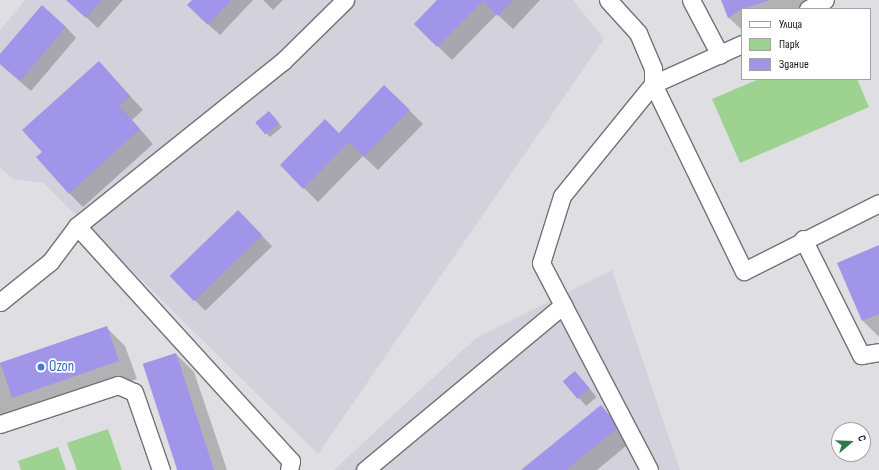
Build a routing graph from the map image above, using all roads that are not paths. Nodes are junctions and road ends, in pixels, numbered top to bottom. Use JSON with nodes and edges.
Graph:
{"nodes":[{"id":1,"x":345,"y":0,"type":"edge"},
{"id":2,"x":608,"y":0,"type":"edge"},
{"id":3,"x":692,"y":0,"type":"edge"},
{"id":4,"x":825,"y":0,"type":"edge"},
{"id":5,"x":810,"y":8,"type":"edge"},
{"id":6,"x":741,"y":44,"type":"edge"},
{"id":7,"x":720,"y":55,"type":"junction"},
{"id":8,"x":653,"y":84,"type":"junction"},
{"id":9,"x":879,"y":203,"type":"edge"},
{"id":10,"x":77,"y":226,"type":"junction"},
{"id":11,"x":803,"y":239,"type":"junction"},
{"id":12,"x":0,"y":302,"type":"edge"},
{"id":13,"x":563,"y":305,"type":"junction"},
{"id":14,"x":879,"y":352,"type":"edge"},
{"id":15,"x":0,"y":424,"type":"edge"},
{"id":16,"x":161,"y":470,"type":"edge"},
{"id":17,"x":289,"y":470,"type":"edge"},
{"id":18,"x":365,"y":470,"type":"edge"},
{"id":19,"x":648,"y":470,"type":"edge"}],
"edges":[{"from":1,"to":10,"type":"street"},
{"from":2,"to":8,"type":"street"},
{"from":3,"to":7,"type":"street"},
{"from":4,"to":5,"type":"street"},
{"from":6,"to":7,"type":"street"},
{"from":7,"to":8,"type":"street"},
{"from":8,"to":11,"type":"street"},
{"from":8,"to":13,"type":"street"},
{"from":9,"to":11,"type":"street"},
{"from":10,"to":12,"type":"street"},
{"from":10,"to":17,"type":"street"},
{"from":11,"to":14,"type":"street"},
{"from":13,"to":18,"type":"street"},
{"from":13,"to":19,"type":"street"},
{"from":15,"to":16,"type":"street"}]}
